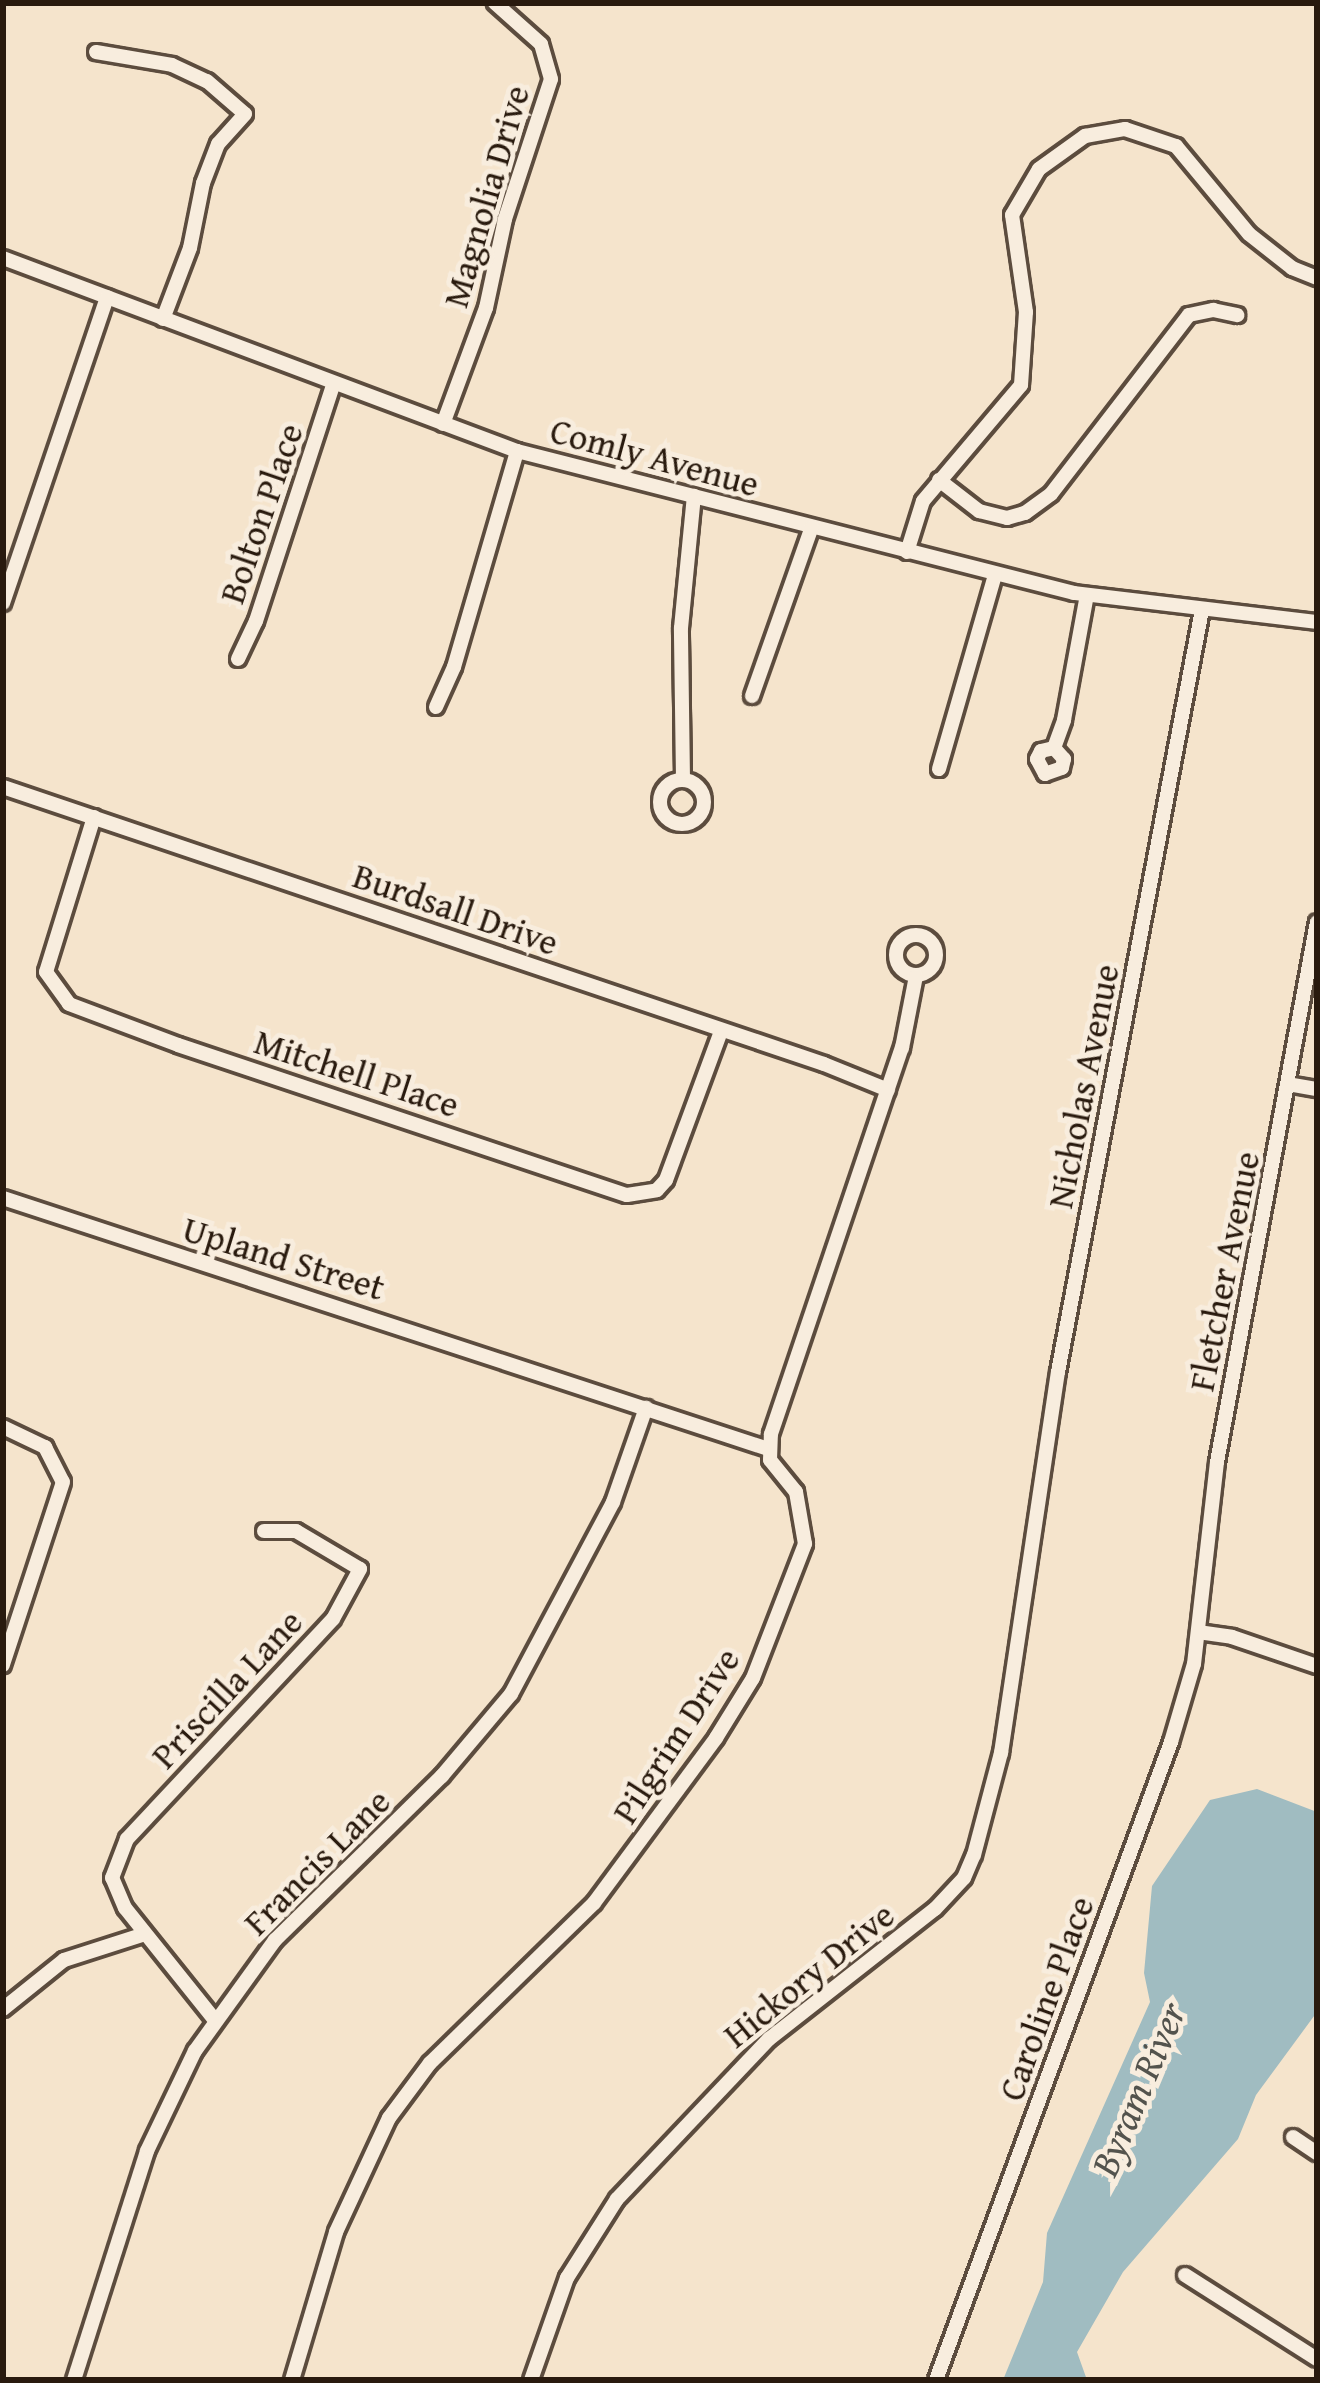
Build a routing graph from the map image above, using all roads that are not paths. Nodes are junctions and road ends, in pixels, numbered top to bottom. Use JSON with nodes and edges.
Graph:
{"nodes":[{"id":1,"x":495,"y":3,"type":"edge"},
{"id":2,"x":96,"y":52,"type":"dead end"},
{"id":3,"x":3,"y":258,"type":"edge"},
{"id":4,"x":1317,"y":278,"type":"edge"},
{"id":5,"x":107,"y":297,"type":"junction"},
{"id":6,"x":1237,"y":315,"type":"dead end"},
{"id":7,"x":163,"y":319,"type":"junction"},
{"id":8,"x":333,"y":385,"type":"junction"},
{"id":9,"x":442,"y":424,"type":"junction"},
{"id":10,"x":517,"y":451,"type":"junction"},
{"id":11,"x":939,"y":481,"type":"junction"},
{"id":12,"x":694,"y":496,"type":"junction"},
{"id":13,"x":812,"y":527,"type":"junction"},
{"id":14,"x":907,"y":552,"type":"junction"},
{"id":15,"x":995,"y":574,"type":"junction"},
{"id":16,"x":1087,"y":595,"type":"junction"},
{"id":17,"x":3,"y":603,"type":"edge"},
{"id":18,"x":1202,"y":610,"type":"junction"},
{"id":19,"x":1317,"y":622,"type":"edge"},
{"id":20,"x":238,"y":659,"type":"dead end"},
{"id":21,"x":752,"y":697,"type":"dead end"},
{"id":22,"x":436,"y":707,"type":"dead end"},
{"id":23,"x":1054,"y":748,"type":"dead end"},
{"id":24,"x":939,"y":769,"type":"dead end"},
{"id":25,"x":683,"y":779,"type":"dead end"},
{"id":26,"x":3,"y":787,"type":"edge"},
{"id":27,"x":94,"y":817,"type":"junction"},
{"id":28,"x":1317,"y":922,"type":"edge"},
{"id":29,"x":916,"y":976,"type":"dead end"},
{"id":30,"x":721,"y":1031,"type":"junction"},
{"id":31,"x":1288,"y":1084,"type":"junction"},
{"id":32,"x":1317,"y":1089,"type":"edge"},
{"id":33,"x":888,"y":1090,"type":"junction"},
{"id":34,"x":3,"y":1198,"type":"edge"},
{"id":35,"x":646,"y":1408,"type":"junction"},
{"id":36,"x":3,"y":1427,"type":"edge"},
{"id":37,"x":768,"y":1449,"type":"junction"},
{"id":38,"x":264,"y":1531,"type":"dead end"},
{"id":39,"x":1025,"y":1574,"type":"joint"},
{"id":40,"x":1198,"y":1632,"type":"junction"},
{"id":41,"x":3,"y":1664,"type":"edge"},
{"id":42,"x":1317,"y":1666,"type":"edge"},
{"id":43,"x":145,"y":1934,"type":"junction"},
{"id":44,"x":3,"y":2009,"type":"edge"},
{"id":45,"x":214,"y":2019,"type":"junction"},
{"id":46,"x":1293,"y":2138,"type":"dead end"},
{"id":47,"x":1317,"y":2153,"type":"edge"},
{"id":48,"x":1186,"y":2275,"type":"dead end"},
{"id":49,"x":1317,"y":2360,"type":"edge"},
{"id":50,"x":74,"y":2380,"type":"edge"},
{"id":51,"x":292,"y":2380,"type":"edge"},
{"id":52,"x":531,"y":2380,"type":"edge"},
{"id":53,"x":936,"y":2380,"type":"edge"}],
"edges":[{"from":1,"to":9,"type":"street","name":"Magnolia Drive"},
{"from":2,"to":7,"type":"street"},
{"from":3,"to":5,"type":"street","name":"Comly Avenue"},
{"from":4,"to":11,"type":"street"},
{"from":5,"to":7,"type":"street","name":"Comly Avenue"},
{"from":5,"to":17,"type":"street"},
{"from":6,"to":11,"type":"street"},
{"from":7,"to":8,"type":"street","name":"Comly Avenue"},
{"from":8,"to":9,"type":"street","name":"Comly Avenue"},
{"from":8,"to":20,"type":"street","name":"Bolton Place"},
{"from":9,"to":10,"type":"street","name":"Comly Avenue"},
{"from":10,"to":12,"type":"street","name":"Comly Avenue"},
{"from":10,"to":22,"type":"street"},
{"from":11,"to":14,"type":"street"},
{"from":12,"to":13,"type":"street","name":"Comly Avenue"},
{"from":12,"to":25,"type":"street"},
{"from":13,"to":14,"type":"street","name":"Comly Avenue"},
{"from":13,"to":21,"type":"street"},
{"from":14,"to":15,"type":"street","name":"Comly Avenue"},
{"from":15,"to":16,"type":"street","name":"Comly Avenue"},
{"from":15,"to":24,"type":"street"},
{"from":16,"to":18,"type":"street","name":"Comly Avenue"},
{"from":16,"to":23,"type":"street"},
{"from":18,"to":19,"type":"street","name":"Comly Avenue"},
{"from":18,"to":39,"type":"street","name":"Nicholas Avenue"},
{"from":26,"to":27,"type":"street","name":"Burdsall Drive"},
{"from":27,"to":30,"type":"street","name":"Burdsall Drive"},
{"from":27,"to":30,"type":"street","name":"Mitchell Place"},
{"from":28,"to":31,"type":"street","name":"Fletcher Avenue"},
{"from":29,"to":33,"type":"street"},
{"from":30,"to":33,"type":"street","name":"Burdsall Drive"},
{"from":31,"to":32,"type":"street"},
{"from":31,"to":40,"type":"street","name":"Fletcher Avenue"},
{"from":33,"to":37,"type":"street"},
{"from":34,"to":35,"type":"street","name":"Upland Street"},
{"from":35,"to":37,"type":"street","name":"Upland Street"},
{"from":35,"to":45,"type":"street","name":"Francis Lane"},
{"from":36,"to":41,"type":"street"},
{"from":37,"to":51,"type":"street","name":"Pilgrim Drive"},
{"from":38,"to":43,"type":"street","name":"Priscilla Lane"},
{"from":39,"to":52,"type":"street","name":"Hickory Drive"},
{"from":40,"to":42,"type":"street"},
{"from":40,"to":53,"type":"street","name":"Caroline Place"},
{"from":43,"to":44,"type":"street"},
{"from":43,"to":45,"type":"street"},
{"from":45,"to":50,"type":"street","name":"Francis Lane"},
{"from":46,"to":47,"type":"street"},
{"from":48,"to":49,"type":"street"}]}
